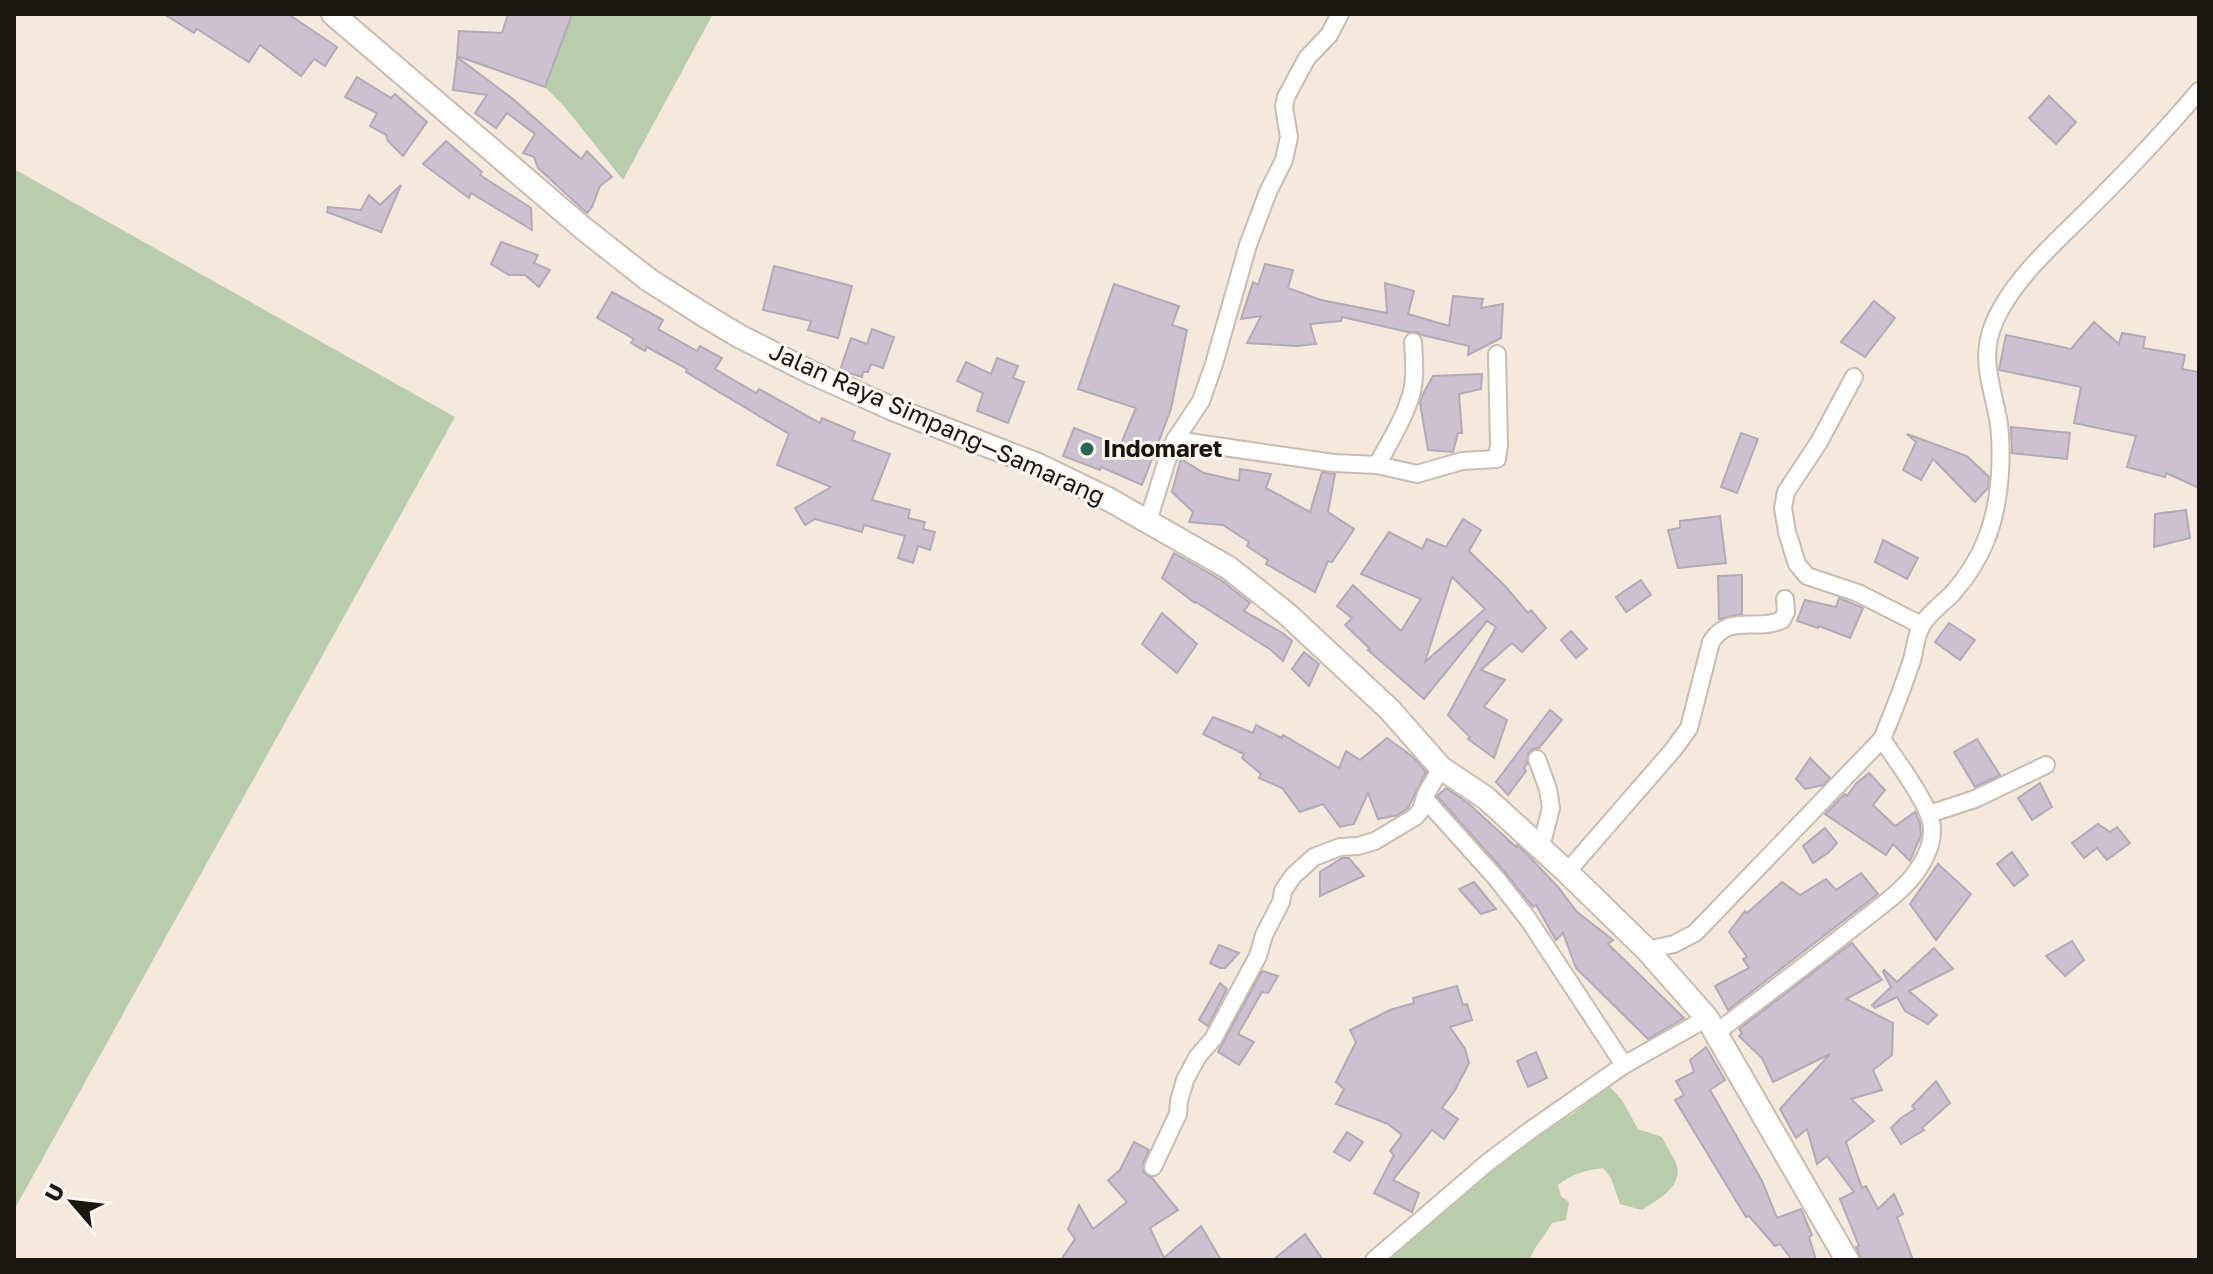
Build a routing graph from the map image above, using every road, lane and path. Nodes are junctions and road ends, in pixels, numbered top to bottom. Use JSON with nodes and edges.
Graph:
{"nodes":[{"id":1,"x":333,"y":14,"type":"edge"},
{"id":2,"x":1340,"y":14,"type":"edge"},
{"id":3,"x":2199,"y":91,"type":"edge"},
{"id":4,"x":1413,"y":342,"type":"dead end"},
{"id":5,"x":1497,"y":354,"type":"dead end"},
{"id":6,"x":1854,"y":377,"type":"dead end"},
{"id":7,"x":1175,"y":440,"type":"junction"},
{"id":8,"x":1377,"y":465,"type":"junction"},
{"id":9,"x":1148,"y":521,"type":"junction"},
{"id":10,"x":1785,"y":599,"type":"dead end"},
{"id":11,"x":1921,"y":625,"type":"junction"},
{"id":12,"x":1882,"y":739,"type":"junction"},
{"id":13,"x":1537,"y":759,"type":"dead end"},
{"id":14,"x":2046,"y":765,"type":"dead end"},
{"id":15,"x":1441,"y":768,"type":"junction"},
{"id":16,"x":1425,"y":799,"type":"junction"},
{"id":17,"x":1929,"y":814,"type":"junction"},
{"id":18,"x":1541,"y":847,"type":"junction"},
{"id":19,"x":1567,"y":872,"type":"junction"},
{"id":20,"x":1647,"y":950,"type":"junction"},
{"id":21,"x":1712,"y":1025,"type":"junction"},
{"id":22,"x":1624,"y":1065,"type":"junction"},
{"id":23,"x":1153,"y":1167,"type":"dead end"},
{"id":24,"x":1374,"y":1260,"type":"edge"},
{"id":25,"x":1847,"y":1260,"type":"edge"}],
"edges":[{"from":1,"to":9,"type":"main road","name":"Jalan Raya Simpang—Samarang"},
{"from":2,"to":7,"type":"street"},
{"from":3,"to":11,"type":"street"},
{"from":4,"to":8,"type":"street"},
{"from":5,"to":8,"type":"street"},
{"from":6,"to":11,"type":"street"},
{"from":7,"to":8,"type":"street"},
{"from":7,"to":9,"type":"street"},
{"from":9,"to":15,"type":"main road","name":"Jalan Raya Simpang—Samarang"},
{"from":10,"to":19,"type":"street"},
{"from":11,"to":12,"type":"street"},
{"from":12,"to":17,"type":"street"},
{"from":12,"to":20,"type":"street"},
{"from":13,"to":18,"type":"street"},
{"from":14,"to":17,"type":"street"},
{"from":15,"to":16,"type":"street"},
{"from":15,"to":18,"type":"main road","name":"Jalan Raya Simpang—Samarang"},
{"from":16,"to":22,"type":"street"},
{"from":16,"to":23,"type":"street"},
{"from":17,"to":21,"type":"street"},
{"from":18,"to":19,"type":"main road","name":"Jalan Raya Simpang—Samarang"},
{"from":19,"to":20,"type":"main road","name":"Jalan Raya Simpang—Samarang"},
{"from":20,"to":21,"type":"main road","name":"Jalan Raya Simpang—Samarang"},
{"from":21,"to":22,"type":"street"},
{"from":21,"to":25,"type":"main road","name":"Jalan Raya Simpang—Samarang"},
{"from":22,"to":24,"type":"street"}]}
